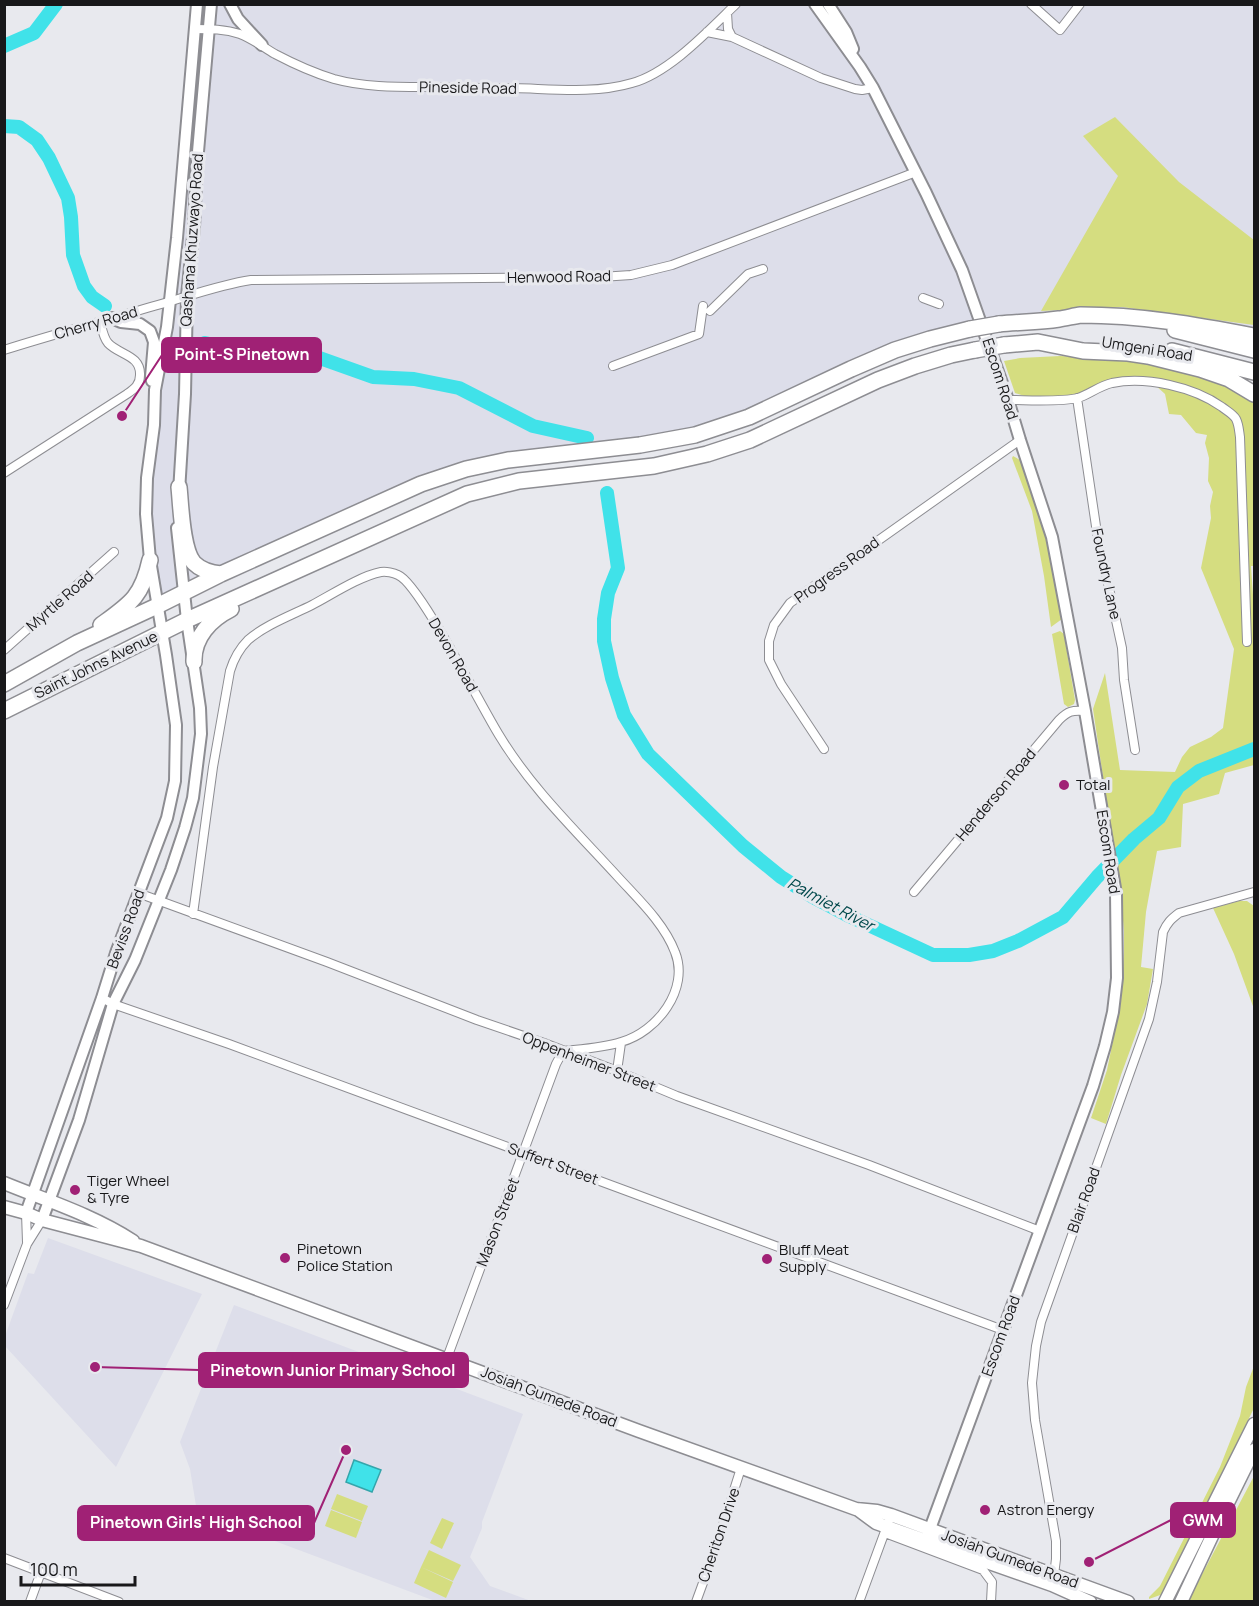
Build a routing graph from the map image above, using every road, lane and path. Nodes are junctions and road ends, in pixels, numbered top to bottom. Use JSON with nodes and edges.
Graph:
{"nodes":[{"id":1,"x":198,"y":4,"type":"edge"},
{"id":2,"x":211,"y":4,"type":"edge"},
{"id":3,"x":230,"y":4,"type":"edge"},
{"id":4,"x":736,"y":4,"type":"edge"},
{"id":5,"x":815,"y":4,"type":"edge"},
{"id":6,"x":828,"y":4,"type":"edge"},
{"id":7,"x":1031,"y":4,"type":"edge"},
{"id":8,"x":1080,"y":4,"type":"edge"},
{"id":9,"x":727,"y":13,"type":"junction"},
{"id":10,"x":195,"y":29,"type":"junction"},
{"id":11,"x":208,"y":29,"type":"junction"},
{"id":12,"x":707,"y":32,"type":"junction"},
{"id":13,"x":732,"y":38,"type":"junction"},
{"id":14,"x":262,"y":45,"type":"junction"},
{"id":15,"x":860,"y":67,"type":"junction"},
{"id":16,"x":873,"y":88,"type":"junction"},
{"id":17,"x":916,"y":172,"type":"junction"},
{"id":18,"x":763,"y":269,"type":"dead end"},
{"id":19,"x":187,"y":296,"type":"junction"},
{"id":20,"x":923,"y":298,"type":"dead end"},
{"id":21,"x":169,"y":302,"type":"junction"},
{"id":22,"x":939,"y":304,"type":"dead end"},
{"id":23,"x":112,"y":318,"type":"junction"},
{"id":24,"x":1059,"y":319,"type":"junction"},
{"id":25,"x":100,"y":321,"type":"junction"},
{"id":26,"x":1254,"y":336,"type":"edge"},
{"id":27,"x":1038,"y":342,"type":"junction"},
{"id":28,"x":4,"y":350,"type":"edge"},
{"id":29,"x":1254,"y":350,"type":"edge"},
{"id":30,"x":613,"y":366,"type":"dead end"},
{"id":31,"x":1254,"y":372,"type":"edge"},
{"id":32,"x":155,"y":390,"type":"junction"},
{"id":33,"x":1254,"y":394,"type":"edge"},
{"id":34,"x":1077,"y":398,"type":"junction"},
{"id":35,"x":1008,"y":400,"type":"junction"},
{"id":36,"x":1020,"y":440,"type":"junction"},
{"id":37,"x":4,"y":473,"type":"edge"},
{"id":38,"x":179,"y":487,"type":"junction"},
{"id":39,"x":114,"y":552,"type":"dead end"},
{"id":40,"x":150,"y":560,"type":"junction"},
{"id":41,"x":304,"y":568,"type":"junction"},
{"id":42,"x":220,"y":574,"type":"junction"},
{"id":43,"x":184,"y":593,"type":"junction"},
{"id":44,"x":157,"y":606,"type":"junction"},
{"id":45,"x":187,"y":620,"type":"junction"},
{"id":46,"x":162,"y":632,"type":"junction"},
{"id":47,"x":77,"y":642,"type":"junction"},
{"id":48,"x":1247,"y":642,"type":"dead end"},
{"id":49,"x":4,"y":650,"type":"edge"},
{"id":50,"x":194,"y":662,"type":"junction"},
{"id":51,"x":4,"y":684,"type":"edge"},
{"id":52,"x":4,"y":711,"type":"edge"},
{"id":53,"x":1085,"y":711,"type":"junction"},
{"id":54,"x":824,"y":749,"type":"dead end"},
{"id":55,"x":1135,"y":750,"type":"dead end"},
{"id":56,"x":1254,"y":891,"type":"edge"},
{"id":57,"x":914,"y":892,"type":"dead end"},
{"id":58,"x":138,"y":893,"type":"junction"},
{"id":59,"x":158,"y":902,"type":"junction"},
{"id":60,"x":193,"y":914,"type":"junction"},
{"id":61,"x":102,"y":998,"type":"junction"},
{"id":62,"x":114,"y":1004,"type":"junction"},
{"id":63,"x":621,"y":1042,"type":"junction"},
{"id":64,"x":563,"y":1052,"type":"junction"},
{"id":65,"x":616,"y":1071,"type":"junction"},
{"id":66,"x":524,"y":1153,"type":"junction"},
{"id":67,"x":4,"y":1183,"type":"edge"},
{"id":68,"x":33,"y":1194,"type":"junction"},
{"id":69,"x":48,"y":1200,"type":"junction"},
{"id":70,"x":4,"y":1207,"type":"edge"},
{"id":71,"x":26,"y":1213,"type":"junction"},
{"id":72,"x":42,"y":1220,"type":"junction"},
{"id":73,"x":1040,"y":1231,"type":"junction"},
{"id":74,"x":27,"y":1244,"type":"junction"},
{"id":75,"x":141,"y":1246,"type":"junction"},
{"id":76,"x":4,"y":1305,"type":"edge"},
{"id":77,"x":1003,"y":1330,"type":"junction"},
{"id":78,"x":447,"y":1358,"type":"junction"},
{"id":79,"x":1254,"y":1424,"type":"edge"},
{"id":80,"x":1254,"y":1450,"type":"edge"},
{"id":81,"x":741,"y":1468,"type":"junction"},
{"id":82,"x":888,"y":1525,"type":"junction"},
{"id":83,"x":928,"y":1534,"type":"junction"},
{"id":84,"x":4,"y":1558,"type":"edge"},
{"id":85,"x":41,"y":1572,"type":"junction"},
{"id":86,"x":1054,"y":1575,"type":"junction"},
{"id":87,"x":30,"y":1602,"type":"edge"},
{"id":88,"x":119,"y":1602,"type":"edge"},
{"id":89,"x":696,"y":1602,"type":"edge"},
{"id":90,"x":859,"y":1602,"type":"edge"},
{"id":91,"x":991,"y":1602,"type":"edge"},
{"id":92,"x":1090,"y":1602,"type":"edge"},
{"id":93,"x":1128,"y":1602,"type":"edge"},
{"id":94,"x":1165,"y":1602,"type":"edge"},
{"id":95,"x":1181,"y":1602,"type":"edge"}],
"edges":[{"from":1,"to":10,"type":"main road","name":"Qashana Khuzwayo Road"},
{"from":2,"to":11,"type":"main road","name":"Qashana Khuzwayo Road"},
{"from":3,"to":14,"type":"main road"},
{"from":4,"to":9,"type":"street","name":"Pineside Road"},
{"from":5,"to":15,"type":"main road","name":"Escom Road"},
{"from":6,"to":15,"type":"main road","name":"Escom Road"},
{"from":7,"to":8,"type":"street"},
{"from":9,"to":12,"type":"street","name":"Pineside Road"},
{"from":9,"to":13,"type":"street"},
{"from":10,"to":11,"type":"street","name":"Pineside Road"},
{"from":10,"to":21,"type":"main road","name":"Qashana Khuzwayo Road"},
{"from":11,"to":14,"type":"street","name":"Pineside Road"},
{"from":11,"to":19,"type":"main road","name":"Qashana Khuzwayo Road"},
{"from":12,"to":13,"type":"street"},
{"from":12,"to":14,"type":"street","name":"Pineside Road"},
{"from":13,"to":16,"type":"street"},
{"from":15,"to":16,"type":"main road","name":"Escom Road"},
{"from":16,"to":17,"type":"main road","name":"Escom Road"},
{"from":17,"to":19,"type":"street","name":"Henwood Road"},
{"from":17,"to":35,"type":"main road","name":"Escom Road"},
{"from":18,"to":30,"type":"street"},
{"from":19,"to":21,"type":"street","name":"Cherry Road"},
{"from":19,"to":38,"type":"main road","name":"Qashana Khuzwayo Road"},
{"from":20,"to":22,"type":"street"},
{"from":21,"to":23,"type":"street","name":"Cherry Road"},
{"from":21,"to":32,"type":"main road","name":"Qashana Khuzwayo Road"},
{"from":23,"to":25,"type":"street","name":"Cherry Road"},
{"from":23,"to":32,"type":"main road"},
{"from":24,"to":26,"type":"highway"},
{"from":24,"to":29,"type":"highway","name":"Umgeni Road"},
{"from":24,"to":42,"type":"highway","name":"Saint Johns Avenue","bridge":true},
{"from":25,"to":28,"type":"street","name":"Cherry Road"},
{"from":25,"to":37,"type":"street"},
{"from":27,"to":31,"type":"highway","name":"Umgeni Road"},
{"from":27,"to":33,"type":"highway"},
{"from":27,"to":41,"type":"highway","bridge":true},
{"from":32,"to":40,"type":"main road","name":"Qashana Khuzwayo Road"},
{"from":34,"to":35,"type":"street"},
{"from":34,"to":48,"type":"street"},
{"from":34,"to":55,"type":"street","name":"Foundry Lane"},
{"from":35,"to":36,"type":"main road","name":"Escom Road"},
{"from":36,"to":53,"type":"main road","name":"Escom Road"},
{"from":36,"to":54,"type":"street","name":"Progress Road"},
{"from":38,"to":42,"type":"highway"},
{"from":38,"to":43,"type":"main road","name":"Qashana Khuzwayo Road"},
{"from":39,"to":49,"type":"street","name":"Myrtle Road"},
{"from":40,"to":44,"type":"main road","name":"Qashana Khuzwayo Road"},
{"from":40,"to":47,"type":"highway"},
{"from":41,"to":45,"type":"highway","name":"Saint Johns Avenue"},
{"from":41,"to":50,"type":"highway"},
{"from":42,"to":43,"type":"highway","name":"Saint Johns Avenue"},
{"from":43,"to":44,"type":"highway","name":"Saint Johns Avenue"},
{"from":43,"to":45,"type":"main road","name":"Qashana Khuzwayo Road"},
{"from":44,"to":46,"type":"main road","name":"Beviss Road"},
{"from":44,"to":47,"type":"highway","name":"Saint Johns Avenue"},
{"from":45,"to":46,"type":"highway","name":"Saint Johns Avenue"},
{"from":45,"to":50,"type":"main road","name":"Beviss Road"},
{"from":46,"to":52,"type":"highway","name":"Saint Johns Avenue"},
{"from":46,"to":58,"type":"main road","name":"Beviss Road"},
{"from":47,"to":51,"type":"highway","name":"Saint Johns Avenue"},
{"from":50,"to":59,"type":"main road","name":"Beviss Road"},
{"from":53,"to":57,"type":"street","name":"Henderson Road"},
{"from":53,"to":73,"type":"main road","name":"Escom Road"},
{"from":56,"to":86,"type":"street","name":"Blair Road"},
{"from":58,"to":59,"type":"street","name":"Oppenheimer Street"},
{"from":58,"to":61,"type":"main road","name":"Beviss Road"},
{"from":59,"to":60,"type":"street","name":"Oppenheimer Street"},
{"from":59,"to":62,"type":"main road","name":"Beviss Road"},
{"from":60,"to":63,"type":"street","name":"Devon Road"},
{"from":60,"to":64,"type":"street","name":"Oppenheimer Street"},
{"from":61,"to":62,"type":"street","name":"Suffert Street"},
{"from":61,"to":68,"type":"main road","name":"Beviss Road"},
{"from":62,"to":66,"type":"street","name":"Suffert Street"},
{"from":62,"to":69,"type":"main road","name":"Beviss Road"},
{"from":63,"to":64,"type":"street","name":"Devon Road"},
{"from":63,"to":65,"type":"street"},
{"from":64,"to":65,"type":"street","name":"Oppenheimer Street"},
{"from":64,"to":66,"type":"street","name":"Mason Street"},
{"from":65,"to":73,"type":"street","name":"Oppenheimer Street"},
{"from":66,"to":77,"type":"street","name":"Suffert Street"},
{"from":66,"to":78,"type":"street","name":"Mason Street"},
{"from":67,"to":68,"type":"main road","name":"Josiah Gumede Road"},
{"from":68,"to":69,"type":"main road","name":"Josiah Gumede Road"},
{"from":68,"to":71,"type":"main road","name":"Beviss Road"},
{"from":69,"to":72,"type":"main road","name":"Beviss Road"},
{"from":69,"to":75,"type":"main road","name":"Josiah Gumede Road"},
{"from":70,"to":71,"type":"main road","name":"Josiah Gumede Road"},
{"from":71,"to":72,"type":"main road","name":"Josiah Gumede Road"},
{"from":71,"to":74,"type":"street","name":"Beviss Road"},
{"from":72,"to":74,"type":"street","name":"Beviss Road"},
{"from":72,"to":75,"type":"main road","name":"Josiah Gumede Road"},
{"from":73,"to":77,"type":"main road","name":"Escom Road"},
{"from":74,"to":76,"type":"street","name":"Beviss Road"},
{"from":75,"to":78,"type":"main road","name":"Josiah Gumede Road"},
{"from":77,"to":83,"type":"main road","name":"Escom Road"},
{"from":78,"to":81,"type":"main road","name":"Josiah Gumede Road"},
{"from":79,"to":94,"type":"main road"},
{"from":80,"to":95,"type":"main road"},
{"from":81,"to":82,"type":"main road","name":"Josiah Gumede Road"},
{"from":81,"to":89,"type":"street","name":"Cheriton Drive"},
{"from":82,"to":83,"type":"main road","name":"Josiah Gumede Road"},
{"from":82,"to":90,"type":"street"},
{"from":82,"to":91,"type":"street"},
{"from":83,"to":86,"type":"main road","name":"Josiah Gumede Road"},
{"from":83,"to":92,"type":"main road","name":"Josiah Gumede Road"},
{"from":84,"to":85,"type":"street"},
{"from":85,"to":87,"type":"street"},
{"from":85,"to":88,"type":"street"},
{"from":86,"to":93,"type":"main road","name":"Josiah Gumede Road"}]}
